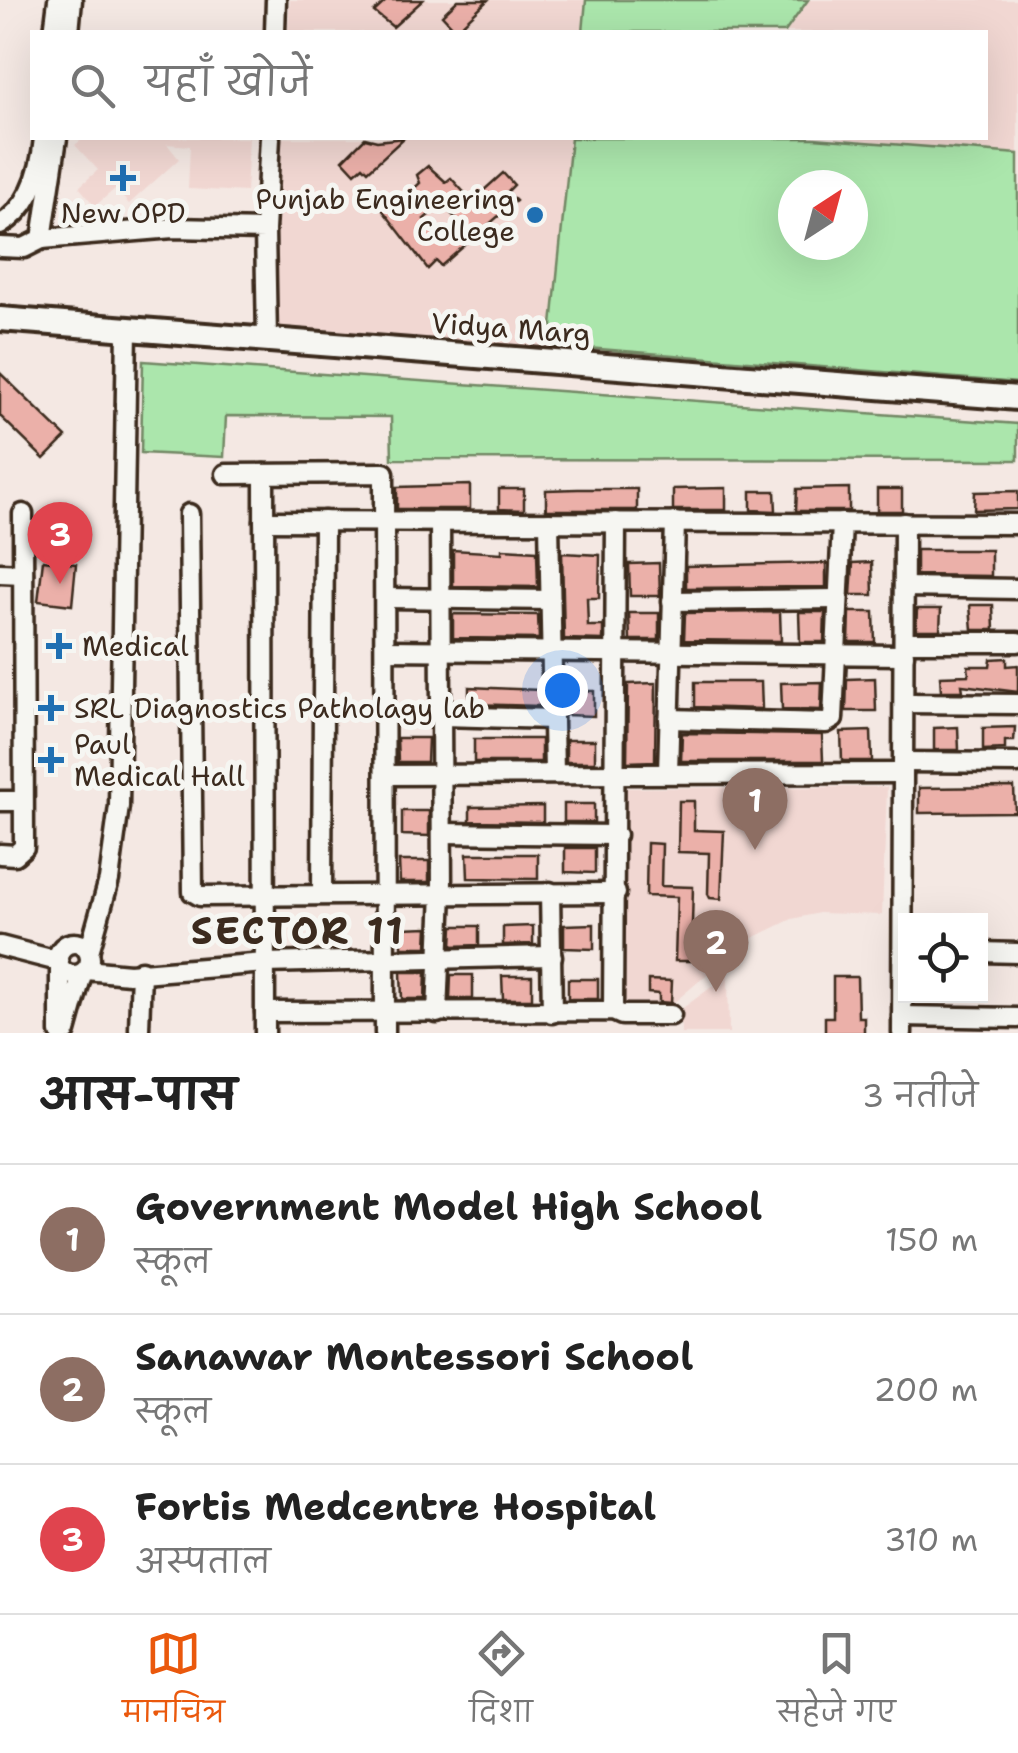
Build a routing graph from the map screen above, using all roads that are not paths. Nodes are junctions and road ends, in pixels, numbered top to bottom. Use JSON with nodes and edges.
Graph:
{"nodes":[{"id":1,"x":58,"y":0,"type":"edge"},
{"id":2,"x":72,"y":0,"type":"edge"},
{"id":3,"x":276,"y":0,"type":"edge"},
{"id":4,"x":62,"y":28,"type":"edge"},
{"id":5,"x":275,"y":30,"type":"edge"},
{"id":6,"x":44,"y":140,"type":"edge"},
{"id":7,"x":56,"y":140,"type":"edge"},
{"id":8,"x":270,"y":140,"type":"edge"},
{"id":9,"x":46,"y":178,"type":"junction"},
{"id":10,"x":7,"y":221,"type":"edge"},
{"id":11,"x":265,"y":230,"type":"junction"},
{"id":12,"x":40,"y":242,"type":"junction"},
{"id":13,"x":0,"y":248,"type":"edge"},
{"id":14,"x":0,"y":319,"type":"edge"},
{"id":15,"x":0,"y":333,"type":"edge"},
{"id":16,"x":127,"y":336,"type":"junction"},
{"id":17,"x":267,"y":340,"type":"junction"},
{"id":18,"x":1018,"y":398,"type":"edge"},
{"id":19,"x":1018,"y":411,"type":"edge"},
{"id":20,"x":226,"y":474,"type":"dead end"},
{"id":21,"x":264,"y":474,"type":"junction"},
{"id":22,"x":23,"y":514,"type":"dead end"},
{"id":23,"x":189,"y":514,"type":"dead end"},
{"id":24,"x":264,"y":521,"type":"junction"},
{"id":25,"x":324,"y":521,"type":"junction"},
{"id":26,"x":386,"y":522,"type":"junction"},
{"id":27,"x":440,"y":522,"type":"junction"},
{"id":28,"x":549,"y":522,"type":"junction"},
{"id":29,"x":616,"y":522,"type":"junction"},
{"id":30,"x":675,"y":522,"type":"junction"},
{"id":31,"x":842,"y":523,"type":"junction"},
{"id":32,"x":904,"y":523,"type":"junction"},
{"id":33,"x":1018,"y":524,"type":"edge"},
{"id":34,"x":0,"y":573,"type":"edge"},
{"id":35,"x":23,"y":574,"type":"junction"},
{"id":36,"x":904,"y":587,"type":"junction"},
{"id":37,"x":1018,"y":589,"type":"edge"},
{"id":38,"x":441,"y":597,"type":"junction"},
{"id":39,"x":386,"y":598,"type":"junction"},
{"id":40,"x":838,"y":599,"type":"junction"},
{"id":41,"x":550,"y":600,"type":"junction"},
{"id":42,"x":672,"y":601,"type":"junction"},
{"id":43,"x":1018,"y":642,"type":"edge"},
{"id":44,"x":904,"y":649,"type":"junction"},
{"id":45,"x":386,"y":650,"type":"junction"},
{"id":46,"x":441,"y":651,"type":"junction"},
{"id":47,"x":551,"y":653,"type":"junction"},
{"id":48,"x":616,"y":654,"type":"junction"},
{"id":49,"x":670,"y":654,"type":"junction"},
{"id":50,"x":835,"y":654,"type":"junction"},
{"id":51,"x":904,"y":703,"type":"junction"},
{"id":52,"x":1018,"y":704,"type":"edge"},
{"id":53,"x":442,"y":716,"type":"junction"},
{"id":54,"x":552,"y":719,"type":"junction"},
{"id":55,"x":669,"y":719,"type":"junction"},
{"id":56,"x":1018,"y":763,"type":"edge"},
{"id":57,"x":903,"y":768,"type":"junction"},
{"id":58,"x":616,"y":773,"type":"junction"},
{"id":59,"x":668,"y":773,"type":"junction"},
{"id":60,"x":443,"y":774,"type":"junction"},
{"id":61,"x":554,"y":774,"type":"junction"},
{"id":62,"x":385,"y":775,"type":"junction"},
{"id":63,"x":0,"y":800,"type":"edge"},
{"id":64,"x":23,"y":801,"type":"junction"},
{"id":65,"x":442,"y":832,"type":"junction"},
{"id":66,"x":616,"y":835,"type":"junction"},
{"id":67,"x":0,"y":854,"type":"edge"},
{"id":68,"x":385,"y":891,"type":"junction"},
{"id":69,"x":442,"y":892,"type":"junction"},
{"id":70,"x":550,"y":892,"type":"junction"},
{"id":71,"x":616,"y":893,"type":"junction"},
{"id":72,"x":322,"y":894,"type":"junction"},
{"id":73,"x":265,"y":896,"type":"junction"},
{"id":74,"x":904,"y":913,"type":"edge"},
{"id":75,"x":4,"y":947,"type":"edge"},
{"id":76,"x":988,"y":952,"type":"edge"},
{"id":77,"x":1018,"y":952,"type":"edge"},
{"id":78,"x":552,"y":956,"type":"junction"},
{"id":79,"x":75,"y":959,"type":"junction"},
{"id":80,"x":439,"y":960,"type":"junction"},
{"id":81,"x":384,"y":962,"type":"junction"},
{"id":82,"x":265,"y":963,"type":"junction"},
{"id":83,"x":139,"y":971,"type":"junction"},
{"id":84,"x":613,"y":1011,"type":"junction"},
{"id":85,"x":265,"y":1012,"type":"junction"},
{"id":86,"x":384,"y":1013,"type":"junction"},
{"id":87,"x":437,"y":1013,"type":"junction"},
{"id":88,"x":552,"y":1014,"type":"junction"},
{"id":89,"x":671,"y":1015,"type":"dead end"},
{"id":90,"x":1018,"y":1018,"type":"edge"},
{"id":91,"x":902,"y":1024,"type":"edge"},
{"id":92,"x":139,"y":1030,"type":"dead end"},
{"id":93,"x":63,"y":1033,"type":"edge"},
{"id":94,"x":265,"y":1033,"type":"edge"},
{"id":95,"x":385,"y":1033,"type":"edge"}],
"edges":[{"from":1,"to":4,"type":"street"},
{"from":2,"to":4,"type":"street"},
{"from":3,"to":5,"type":"street"},
{"from":6,"to":9,"type":"street"},
{"from":7,"to":9,"type":"street"},
{"from":8,"to":11,"type":"street"},
{"from":9,"to":10,"type":"street"},
{"from":9,"to":12,"type":"street"},
{"from":10,"to":12,"type":"street"},
{"from":11,"to":12,"type":"street"},
{"from":11,"to":17,"type":"street"},
{"from":12,"to":13,"type":"street"},
{"from":14,"to":16,"type":"main road","name":"Vidya Marg"},
{"from":15,"to":16,"type":"main road","name":"Vidya Marg"},
{"from":16,"to":17,"type":"main road","name":"Vidya Marg"},
{"from":16,"to":19,"type":"main road","name":"Vidya Marg"},
{"from":16,"to":79,"type":"street"},
{"from":17,"to":18,"type":"main road","name":"Vidya Marg"},
{"from":20,"to":21,"type":"street"},
{"from":21,"to":24,"type":"street"},
{"from":21,"to":26,"type":"street"},
{"from":22,"to":35,"type":"street"},
{"from":23,"to":73,"type":"street"},
{"from":24,"to":25,"type":"street"},
{"from":24,"to":73,"type":"street"},
{"from":25,"to":26,"type":"street"},
{"from":25,"to":72,"type":"street"},
{"from":26,"to":27,"type":"street"},
{"from":26,"to":39,"type":"street"},
{"from":27,"to":28,"type":"street"},
{"from":27,"to":38,"type":"street"},
{"from":28,"to":29,"type":"street"},
{"from":28,"to":41,"type":"street"},
{"from":29,"to":30,"type":"street"},
{"from":29,"to":48,"type":"street"},
{"from":30,"to":31,"type":"street"},
{"from":30,"to":42,"type":"street"},
{"from":31,"to":32,"type":"street"},
{"from":31,"to":40,"type":"street"},
{"from":32,"to":33,"type":"street"},
{"from":32,"to":36,"type":"street"},
{"from":34,"to":35,"type":"street"},
{"from":35,"to":64,"type":"street"},
{"from":36,"to":37,"type":"street"},
{"from":36,"to":44,"type":"street"},
{"from":38,"to":39,"type":"street"},
{"from":38,"to":41,"type":"street"},
{"from":38,"to":46,"type":"street"},
{"from":39,"to":45,"type":"street"},
{"from":40,"to":42,"type":"street"},
{"from":40,"to":50,"type":"street"},
{"from":41,"to":47,"type":"street"},
{"from":42,"to":49,"type":"street"},
{"from":43,"to":44,"type":"street"},
{"from":44,"to":50,"type":"street"},
{"from":44,"to":51,"type":"street"},
{"from":45,"to":46,"type":"street"},
{"from":45,"to":62,"type":"street"},
{"from":46,"to":47,"type":"street"},
{"from":46,"to":53,"type":"street"},
{"from":47,"to":48,"type":"street"},
{"from":47,"to":54,"type":"street"},
{"from":48,"to":49,"type":"street"},
{"from":48,"to":58,"type":"street"},
{"from":49,"to":50,"type":"street"},
{"from":49,"to":55,"type":"street"},
{"from":50,"to":55,"type":"street"},
{"from":51,"to":52,"type":"street"},
{"from":51,"to":57,"type":"street"},
{"from":53,"to":54,"type":"street"},
{"from":53,"to":60,"type":"street"},
{"from":54,"to":61,"type":"street"},
{"from":55,"to":59,"type":"street"},
{"from":56,"to":57,"type":"street"},
{"from":57,"to":59,"type":"street"},
{"from":57,"to":74,"type":"street"},
{"from":58,"to":59,"type":"street"},
{"from":58,"to":61,"type":"street"},
{"from":58,"to":66,"type":"street"},
{"from":60,"to":61,"type":"street"},
{"from":60,"to":62,"type":"street"},
{"from":60,"to":65,"type":"street"},
{"from":62,"to":68,"type":"street"},
{"from":63,"to":64,"type":"street"},
{"from":64,"to":67,"type":"street"},
{"from":65,"to":66,"type":"street"},
{"from":65,"to":69,"type":"street"},
{"from":66,"to":71,"type":"street"},
{"from":68,"to":69,"type":"street"},
{"from":68,"to":72,"type":"street"},
{"from":68,"to":81,"type":"street"},
{"from":69,"to":70,"type":"street"},
{"from":69,"to":80,"type":"street"},
{"from":70,"to":71,"type":"street"},
{"from":70,"to":78,"type":"street"},
{"from":71,"to":84,"type":"street"},
{"from":72,"to":73,"type":"street"},
{"from":73,"to":82,"type":"street"},
{"from":75,"to":79,"type":"street"},
{"from":76,"to":77,"type":"street"},
{"from":78,"to":80,"type":"street"},
{"from":78,"to":88,"type":"street"},
{"from":79,"to":83,"type":"street"},
{"from":79,"to":93,"type":"street"},
{"from":80,"to":81,"type":"street"},
{"from":80,"to":87,"type":"street"},
{"from":81,"to":82,"type":"street"},
{"from":81,"to":86,"type":"street"},
{"from":82,"to":83,"type":"street"},
{"from":82,"to":85,"type":"street"},
{"from":83,"to":92,"type":"street"},
{"from":84,"to":88,"type":"street"},
{"from":84,"to":89,"type":"street"},
{"from":85,"to":86,"type":"street"},
{"from":85,"to":94,"type":"street"},
{"from":86,"to":87,"type":"street"},
{"from":86,"to":95,"type":"street"},
{"from":87,"to":88,"type":"street"},
{"from":90,"to":91,"type":"street"}]}
